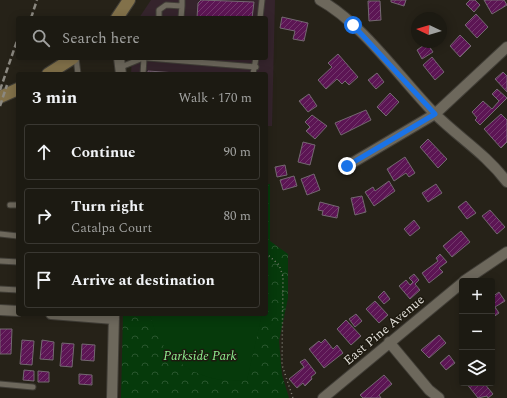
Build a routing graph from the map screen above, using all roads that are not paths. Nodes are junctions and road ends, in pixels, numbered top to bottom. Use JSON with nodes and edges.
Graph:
{"nodes":[{"id":1,"x":128,"y":0,"type":"edge"},
{"id":2,"x":182,"y":0,"type":"edge"},
{"id":3,"x":262,"y":0,"type":"edge"},
{"id":4,"x":320,"y":0,"type":"edge"},
{"id":5,"x":343,"y":0,"type":"edge"},
{"id":6,"x":182,"y":6,"type":"junction"},
{"id":7,"x":337,"y":9,"type":"junction"},
{"id":8,"x":118,"y":16,"type":"edge"},
{"id":9,"x":159,"y":16,"type":"edge"},
{"id":10,"x":181,"y":16,"type":"edge"},
{"id":11,"x":260,"y":16,"type":"edge"},
{"id":12,"x":507,"y":47,"type":"edge"},
{"id":13,"x":71,"y":60,"type":"edge"},
{"id":14,"x":74,"y":60,"type":"edge"},
{"id":15,"x":138,"y":60,"type":"edge"},
{"id":16,"x":144,"y":60,"type":"edge"},
{"id":17,"x":187,"y":60,"type":"edge"},
{"id":18,"x":256,"y":60,"type":"edge"},
{"id":19,"x":121,"y":66,"type":"edge"},
{"id":20,"x":256,"y":67,"type":"junction"},
{"id":21,"x":51,"y":72,"type":"edge"},
{"id":22,"x":78,"y":72,"type":"edge"},
{"id":23,"x":143,"y":72,"type":"edge"},
{"id":24,"x":254,"y":72,"type":"edge"},
{"id":25,"x":16,"y":89,"type":"edge"},
{"id":26,"x":0,"y":97,"type":"edge"},
{"id":27,"x":435,"y":114,"type":"junction"},
{"id":28,"x":347,"y":166,"type":"dead end"},
{"id":29,"x":507,"y":182,"type":"edge"},
{"id":30,"x":10,"y":205,"type":"dead end"},
{"id":31,"x":16,"y":205,"type":"edge"},
{"id":32,"x":0,"y":234,"type":"edge"},
{"id":33,"x":16,"y":236,"type":"edge"},
{"id":34,"x":507,"y":252,"type":"edge"},
{"id":35,"x":0,"y":261,"type":"edge"},
{"id":36,"x":16,"y":262,"type":"edge"},
{"id":37,"x":469,"y":278,"type":"edge"},
{"id":38,"x":459,"y":285,"type":"edge"},
{"id":39,"x":0,"y":288,"type":"edge"},
{"id":40,"x":16,"y":290,"type":"edge"},
{"id":41,"x":0,"y":310,"type":"edge"},
{"id":42,"x":16,"y":311,"type":"edge"},
{"id":43,"x":91,"y":316,"type":"edge"},
{"id":44,"x":114,"y":317,"type":"edge"},
{"id":45,"x":389,"y":342,"type":"junction"},
{"id":46,"x":0,"y":384,"type":"edge"},
{"id":47,"x":33,"y":387,"type":"dead end"},
{"id":48,"x":112,"y":398,"type":"edge"},
{"id":49,"x":323,"y":398,"type":"edge"},
{"id":50,"x":439,"y":398,"type":"edge"}],
"edges":[{"from":1,"to":8,"type":"main road"},
{"from":2,"to":6,"type":"lane"},
{"from":3,"to":11,"type":"lane"},
{"from":4,"to":7,"type":"street"},
{"from":5,"to":7,"type":"street"},
{"from":6,"to":9,"type":"lane"},
{"from":6,"to":10,"type":"lane"},
{"from":7,"to":27,"type":"street"},
{"from":12,"to":27,"type":"street"},
{"from":13,"to":21,"type":"main road"},
{"from":14,"to":22,"type":"lane"},
{"from":15,"to":19,"type":"lane"},
{"from":16,"to":23,"type":"lane"},
{"from":17,"to":20,"type":"lane"},
{"from":18,"to":20,"type":"lane"},
{"from":20,"to":24,"type":"lane"},
{"from":25,"to":26,"type":"main road"},
{"from":27,"to":28,"type":"street"},
{"from":27,"to":29,"type":"street"},
{"from":30,"to":31,"type":"lane"},
{"from":32,"to":33,"type":"lane"},
{"from":34,"to":37,"type":"street","name":"East Pine Avenue"},
{"from":35,"to":36,"type":"lane"},
{"from":38,"to":45,"type":"street","name":"East Pine Avenue"},
{"from":39,"to":40,"type":"lane"},
{"from":41,"to":42,"type":"street"},
{"from":43,"to":44,"type":"street"},
{"from":44,"to":48,"type":"street"},
{"from":45,"to":49,"type":"street","name":"East Pine Avenue"},
{"from":45,"to":50,"type":"street"},
{"from":46,"to":47,"type":"lane"}]}
